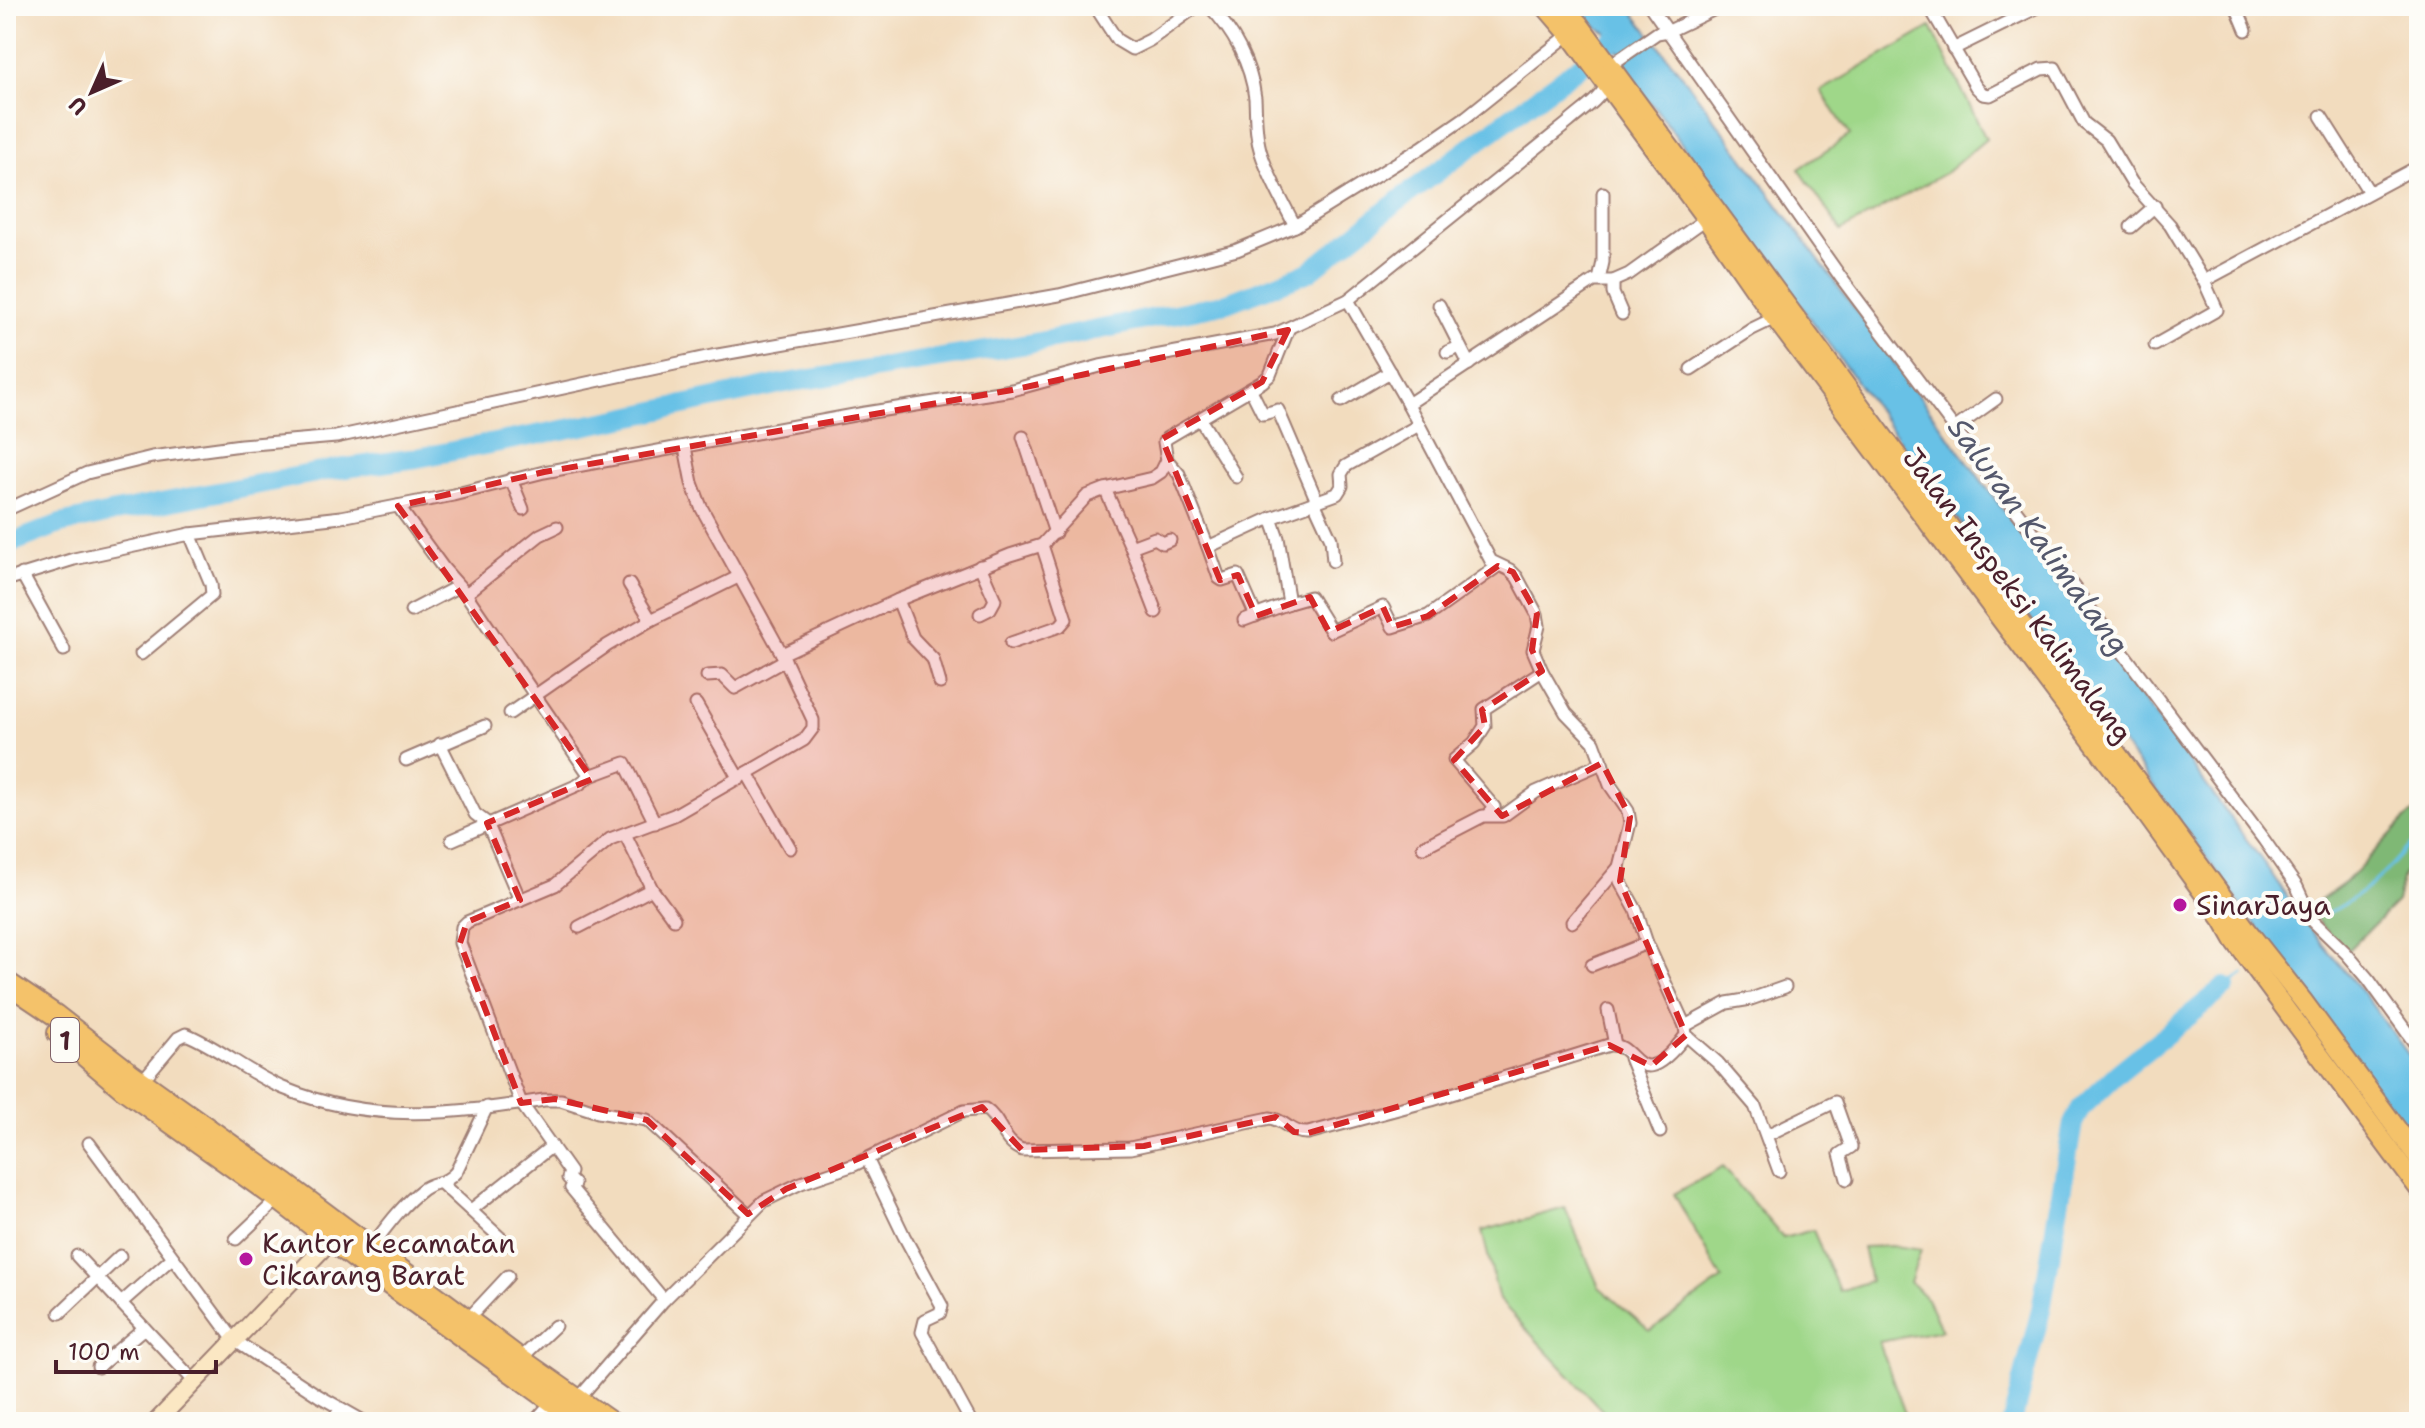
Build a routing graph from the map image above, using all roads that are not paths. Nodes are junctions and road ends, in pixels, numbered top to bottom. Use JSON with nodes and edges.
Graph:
{"nodes":[{"id":1,"x":1095,"y":6,"type":"edge"},
{"id":2,"x":1197,"y":6,"type":"edge"},
{"id":3,"x":1209,"y":6,"type":"edge"},
{"id":4,"x":1545,"y":6,"type":"edge"},
{"id":5,"x":1650,"y":6,"type":"edge"},
{"id":6,"x":1721,"y":6,"type":"edge"},
{"id":7,"x":1929,"y":6,"type":"edge"},
{"id":8,"x":2040,"y":6,"type":"edge"},
{"id":9,"x":2236,"y":6,"type":"edge"},
{"id":10,"x":1574,"y":26,"type":"edge"},
{"id":11,"x":2246,"y":30,"type":"dead end"},
{"id":12,"x":1663,"y":32,"type":"junction"},
{"id":13,"x":1953,"y":49,"type":"junction"},
{"id":14,"x":1609,"y":73,"type":"junction"},
{"id":15,"x":2321,"y":116,"type":"dead end"},
{"id":16,"x":2419,"y":166,"type":"edge"},
{"id":17,"x":2369,"y":192,"type":"junction"},
{"id":18,"x":1603,"y":193,"type":"dead end"},
{"id":19,"x":2155,"y":206,"type":"junction"},
{"id":20,"x":1712,"y":215,"type":"junction"},
{"id":21,"x":1295,"y":226,"type":"junction"},
{"id":22,"x":2131,"y":227,"type":"dead end"},
{"id":23,"x":1599,"y":280,"type":"junction"},
{"id":24,"x":1613,"y":281,"type":"junction"},
{"id":25,"x":2204,"y":281,"type":"junction"},
{"id":26,"x":1348,"y":300,"type":"junction"},
{"id":27,"x":1439,"y":305,"type":"dead end"},
{"id":28,"x":1622,"y":314,"type":"dead end"},
{"id":29,"x":1784,"y":314,"type":"junction"},
{"id":30,"x":1288,"y":330,"type":"junction"},
{"id":31,"x":2155,"y":345,"type":"dead end"},
{"id":32,"x":1460,"y":347,"type":"junction"},
{"id":33,"x":1447,"y":352,"type":"dead end"},
{"id":34,"x":1469,"y":364,"type":"junction"},
{"id":35,"x":1691,"y":369,"type":"dead end"},
{"id":36,"x":1390,"y":372,"type":"junction"},
{"id":37,"x":1251,"y":390,"type":"junction"},
{"id":38,"x":1996,"y":399,"type":"dead end"},
{"id":39,"x":1341,"y":401,"type":"dead end"},
{"id":40,"x":1408,"y":404,"type":"junction"},
{"id":41,"x":1200,"y":419,"type":"junction"},
{"id":42,"x":1419,"y":425,"type":"junction"},
{"id":43,"x":1954,"y":429,"type":"junction"},
{"id":44,"x":1023,"y":437,"type":"dead end"},
{"id":45,"x":685,"y":447,"type":"junction"},
{"id":46,"x":1167,"y":460,"type":"junction"},
{"id":47,"x":1236,"y":477,"type":"dead end"},
{"id":48,"x":511,"y":479,"type":"junction"},
{"id":49,"x":1105,"y":489,"type":"junction"},
{"id":50,"x":1315,"y":502,"type":"junction"},
{"id":51,"x":398,"y":506,"type":"junction"},
{"id":52,"x":523,"y":509,"type":"dead end"},
{"id":53,"x":6,"y":510,"type":"edge"},
{"id":54,"x":1271,"y":518,"type":"junction"},
{"id":55,"x":557,"y":527,"type":"dead end"},
{"id":56,"x":1055,"y":533,"type":"junction"},
{"id":57,"x":190,"y":534,"type":"junction"},
{"id":58,"x":1170,"y":540,"type":"dead end"},
{"id":59,"x":1042,"y":545,"type":"junction"},
{"id":60,"x":1131,"y":547,"type":"junction"},
{"id":61,"x":1208,"y":547,"type":"junction"},
{"id":62,"x":1333,"y":561,"type":"dead end"},
{"id":63,"x":980,"y":566,"type":"junction"},
{"id":64,"x":1498,"y":566,"type":"junction"},
{"id":65,"x":22,"y":574,"type":"junction"},
{"id":66,"x":738,"y":577,"type":"junction"},
{"id":67,"x":6,"y":580,"type":"edge"},
{"id":68,"x":629,"y":584,"type":"dead end"},
{"id":69,"x":463,"y":590,"type":"junction"},
{"id":70,"x":898,"y":600,"type":"junction"},
{"id":71,"x":1289,"y":603,"type":"junction"},
{"id":72,"x":411,"y":611,"type":"dead end"},
{"id":73,"x":1156,"y":612,"type":"dead end"},
{"id":74,"x":980,"y":614,"type":"dead end"},
{"id":75,"x":651,"y":620,"type":"junction"},
{"id":76,"x":1011,"y":643,"type":"dead end"},
{"id":77,"x":64,"y":650,"type":"dead end"},
{"id":78,"x":141,"y":654,"type":"dead end"},
{"id":79,"x":783,"y":657,"type":"junction"},
{"id":80,"x":1542,"y":671,"type":"junction"},
{"id":81,"x":707,"y":676,"type":"dead end"},
{"id":82,"x":940,"y":683,"type":"dead end"},
{"id":83,"x":535,"y":694,"type":"junction"},
{"id":84,"x":696,"y":704,"type":"dead end"},
{"id":85,"x":510,"y":713,"type":"dead end"},
{"id":86,"x":485,"y":726,"type":"dead end"},
{"id":87,"x":440,"y":744,"type":"junction"},
{"id":88,"x":406,"y":760,"type":"dead end"},
{"id":89,"x":1602,"y":763,"type":"junction"},
{"id":90,"x":590,"y":776,"type":"junction"},
{"id":91,"x":743,"y":776,"type":"junction"},
{"id":92,"x":1489,"y":815,"type":"junction"},
{"id":93,"x":487,"y":823,"type":"junction"},
{"id":94,"x":655,"y":823,"type":"junction"},
{"id":95,"x":625,"y":834,"type":"junction"},
{"id":96,"x":452,"y":840,"type":"dead end"},
{"id":97,"x":1423,"y":847,"type":"dead end"},
{"id":98,"x":790,"y":848,"type":"dead end"},
{"id":99,"x":1619,"y":867,"type":"junction"},
{"id":100,"x":652,"y":889,"type":"junction"},
{"id":101,"x":520,"y":900,"type":"junction"},
{"id":102,"x":674,"y":919,"type":"dead end"},
{"id":103,"x":1572,"y":922,"type":"dead end"},
{"id":104,"x":579,"y":927,"type":"dead end"},
{"id":105,"x":1647,"y":943,"type":"junction"},
{"id":106,"x":1592,"y":965,"type":"dead end"},
{"id":107,"x":2273,"y":978,"type":"junction"},
{"id":108,"x":6,"y":982,"type":"edge"},
{"id":109,"x":1785,"y":987,"type":"dead end"},
{"id":110,"x":6,"y":998,"type":"edge"},
{"id":111,"x":1608,"y":1010,"type":"dead end"},
{"id":112,"x":1686,"y":1030,"type":"junction"},
{"id":113,"x":1615,"y":1045,"type":"junction"},
{"id":114,"x":2419,"y":1049,"type":"edge"},
{"id":115,"x":1630,"y":1057,"type":"junction"},
{"id":116,"x":131,"y":1081,"type":"junction"},
{"id":117,"x":521,"y":1103,"type":"junction"},
{"id":118,"x":487,"y":1107,"type":"junction"},
{"id":119,"x":1660,"y":1132,"type":"dead end"},
{"id":120,"x":1767,"y":1135,"type":"junction"},
{"id":121,"x":89,"y":1143,"type":"dead end"},
{"id":122,"x":552,"y":1146,"type":"junction"},
{"id":123,"x":867,"y":1159,"type":"junction"},
{"id":124,"x":2419,"y":1159,"type":"edge"},
{"id":125,"x":1779,"y":1171,"type":"dead end"},
{"id":126,"x":1847,"y":1179,"type":"dead end"},
{"id":127,"x":442,"y":1184,"type":"junction"},
{"id":128,"x":2419,"y":1189,"type":"edge"},
{"id":129,"x":278,"y":1199,"type":"junction"},
{"id":130,"x":471,"y":1210,"type":"junction"},
{"id":131,"x":748,"y":1214,"type":"junction"},
{"id":132,"x":236,"y":1239,"type":"dead end"},
{"id":133,"x":332,"y":1239,"type":"junction"},
{"id":134,"x":507,"y":1244,"type":"dead end"},
{"id":135,"x":371,"y":1247,"type":"junction"},
{"id":136,"x":77,"y":1256,"type":"dead end"},
{"id":137,"x":120,"y":1256,"type":"dead end"},
{"id":138,"x":172,"y":1258,"type":"junction"},
{"id":139,"x":508,"y":1276,"type":"dead end"},
{"id":140,"x":99,"y":1278,"type":"junction"},
{"id":141,"x":664,"y":1300,"type":"junction"},
{"id":142,"x":121,"y":1303,"type":"junction"},
{"id":143,"x":60,"y":1313,"type":"dead end"},
{"id":144,"x":467,"y":1320,"type":"junction"},
{"id":145,"x":555,"y":1326,"type":"dead end"},
{"id":146,"x":144,"y":1328,"type":"junction"},
{"id":147,"x":234,"y":1340,"type":"junction"},
{"id":148,"x":520,"y":1359,"type":"junction"},
{"id":149,"x":98,"y":1367,"type":"dead end"},
{"id":150,"x":195,"y":1382,"type":"junction"},
{"id":151,"x":342,"y":1409,"type":"junction"},
{"id":152,"x":570,"y":1409,"type":"edge"},
{"id":153,"x":970,"y":1420,"type":"dead end"},
{"id":154,"x":156,"y":1422,"type":"edge"},
{"id":155,"x":330,"y":1422,"type":"edge"},
{"id":156,"x":365,"y":1422,"type":"edge"},
{"id":157,"x":534,"y":1422,"type":"edge"},
{"id":158,"x":610,"y":1422,"type":"edge"}],
"edges":[{"from":1,"to":2,"type":"street"},
{"from":3,"to":21,"type":"street"},
{"from":4,"to":10,"type":"main road","name":"Jalan Inspeksi Kalimalang"},
{"from":5,"to":12,"type":"street"},
{"from":6,"to":12,"type":"street"},
{"from":7,"to":13,"type":"street"},
{"from":8,"to":13,"type":"street"},
{"from":9,"to":11,"type":"street"},
{"from":10,"to":14,"type":"main road","name":"Jalan Inspeksi Kalimalang"},
{"from":10,"to":21,"type":"street"},
{"from":12,"to":14,"type":"street"},
{"from":12,"to":43,"type":"street"},
{"from":13,"to":19,"type":"street"},
{"from":14,"to":20,"type":"main road","name":"Jalan Inspeksi Kalimalang"},
{"from":14,"to":26,"type":"street"},
{"from":15,"to":17,"type":"street"},
{"from":16,"to":17,"type":"street"},
{"from":17,"to":25,"type":"street"},
{"from":18,"to":23,"type":"street"},
{"from":19,"to":22,"type":"street"},
{"from":19,"to":25,"type":"street"},
{"from":20,"to":24,"type":"street"},
{"from":20,"to":29,"type":"main road","name":"Jalan Inspeksi Kalimalang"},
{"from":21,"to":53,"type":"street"},
{"from":23,"to":24,"type":"street"},
{"from":23,"to":34,"type":"street"},
{"from":24,"to":28,"type":"street"},
{"from":25,"to":31,"type":"street"},
{"from":26,"to":30,"type":"street"},
{"from":26,"to":36,"type":"street"},
{"from":27,"to":32,"type":"street"},
{"from":29,"to":35,"type":"street"},
{"from":29,"to":107,"type":"main road","name":"Jalan Inspeksi Kalimalang"},
{"from":30,"to":37,"type":"street"},
{"from":30,"to":45,"type":"street"},
{"from":32,"to":33,"type":"street"},
{"from":32,"to":34,"type":"street"},
{"from":34,"to":40,"type":"street"},
{"from":36,"to":39,"type":"street"},
{"from":36,"to":40,"type":"street"},
{"from":37,"to":41,"type":"street"},
{"from":37,"to":50,"type":"street"},
{"from":38,"to":43,"type":"street"},
{"from":40,"to":42,"type":"street"},
{"from":41,"to":46,"type":"street"},
{"from":41,"to":47,"type":"street"},
{"from":42,"to":50,"type":"street"},
{"from":42,"to":64,"type":"street"},
{"from":43,"to":114,"type":"street"},
{"from":44,"to":56,"type":"street"},
{"from":45,"to":48,"type":"street"},
{"from":45,"to":66,"type":"street"},
{"from":46,"to":49,"type":"street"},
{"from":46,"to":61,"type":"street"},
{"from":48,"to":51,"type":"street"},
{"from":48,"to":52,"type":"street"},
{"from":49,"to":56,"type":"street"},
{"from":49,"to":60,"type":"street"},
{"from":50,"to":54,"type":"street"},
{"from":50,"to":62,"type":"street"},
{"from":51,"to":57,"type":"street"},
{"from":51,"to":69,"type":"street"},
{"from":54,"to":61,"type":"street"},
{"from":54,"to":71,"type":"street"},
{"from":55,"to":69,"type":"street"},
{"from":56,"to":59,"type":"street"},
{"from":57,"to":65,"type":"street"},
{"from":57,"to":78,"type":"street"},
{"from":58,"to":60,"type":"street"},
{"from":59,"to":63,"type":"street"},
{"from":59,"to":76,"type":"street"},
{"from":60,"to":73,"type":"street"},
{"from":61,"to":71,"type":"street"},
{"from":63,"to":70,"type":"street"},
{"from":63,"to":74,"type":"street"},
{"from":64,"to":71,"type":"street"},
{"from":64,"to":80,"type":"street"},
{"from":65,"to":67,"type":"street"},
{"from":65,"to":77,"type":"street"},
{"from":66,"to":75,"type":"street"},
{"from":66,"to":79,"type":"street"},
{"from":68,"to":75,"type":"street"},
{"from":69,"to":72,"type":"street"},
{"from":69,"to":83,"type":"street"},
{"from":70,"to":79,"type":"street"},
{"from":70,"to":82,"type":"street"},
{"from":75,"to":83,"type":"street"},
{"from":79,"to":81,"type":"street"},
{"from":79,"to":91,"type":"street"},
{"from":80,"to":89,"type":"street"},
{"from":80,"to":92,"type":"street"},
{"from":83,"to":85,"type":"street"},
{"from":83,"to":90,"type":"street"},
{"from":84,"to":91,"type":"street"},
{"from":86,"to":87,"type":"street"},
{"from":87,"to":88,"type":"street"},
{"from":87,"to":93,"type":"street"},
{"from":89,"to":92,"type":"street"},
{"from":89,"to":99,"type":"street"},
{"from":90,"to":93,"type":"street"},
{"from":90,"to":94,"type":"street"},
{"from":91,"to":94,"type":"street"},
{"from":91,"to":98,"type":"street"},
{"from":92,"to":97,"type":"street"},
{"from":93,"to":96,"type":"street"},
{"from":93,"to":101,"type":"street"},
{"from":94,"to":95,"type":"street"},
{"from":95,"to":100,"type":"street"},
{"from":95,"to":101,"type":"street"},
{"from":99,"to":103,"type":"street"},
{"from":99,"to":105,"type":"street"},
{"from":100,"to":102,"type":"street"},
{"from":100,"to":104,"type":"street"},
{"from":101,"to":117,"type":"street"},
{"from":105,"to":106,"type":"street"},
{"from":105,"to":112,"type":"street"},
{"from":107,"to":124,"type":"main road","name":"Jalan Inspeksi Kalimalang"},
{"from":107,"to":128,"type":"main road","name":"Jalan Inspeksi Kalimalang"},
{"from":108,"to":116,"type":"highway","number":"1"},
{"from":109,"to":112,"type":"street"},
{"from":110,"to":116,"type":"highway","number":"1"},
{"from":111,"to":113,"type":"street"},
{"from":112,"to":115,"type":"street"},
{"from":112,"to":120,"type":"street"},
{"from":113,"to":115,"type":"street"},
{"from":113,"to":123,"type":"street"},
{"from":115,"to":119,"type":"street"},
{"from":116,"to":118,"type":"street"},
{"from":116,"to":129,"type":"highway","number":"1"},
{"from":116,"to":135,"type":"highway","number":"1"},
{"from":117,"to":118,"type":"street"},
{"from":117,"to":122,"type":"street"},
{"from":117,"to":131,"type":"street"},
{"from":118,"to":127,"type":"street"},
{"from":120,"to":125,"type":"street"},
{"from":120,"to":126,"type":"street"},
{"from":121,"to":138,"type":"street"},
{"from":122,"to":130,"type":"street"},
{"from":122,"to":141,"type":"street"},
{"from":123,"to":131,"type":"street"},
{"from":123,"to":153,"type":"street"},
{"from":127,"to":130,"type":"street"},
{"from":127,"to":135,"type":"street"},
{"from":129,"to":132,"type":"street"},
{"from":129,"to":133,"type":"highway","number":"1"},
{"from":130,"to":134,"type":"street"},
{"from":131,"to":141,"type":"street"},
{"from":133,"to":147,"type":"street"},
{"from":133,"to":152,"type":"highway","number":"1"},
{"from":135,"to":144,"type":"highway","number":"1"},
{"from":136,"to":140,"type":"street"},
{"from":137,"to":140,"type":"street"},
{"from":138,"to":142,"type":"street"},
{"from":138,"to":147,"type":"street"},
{"from":139,"to":144,"type":"street"},
{"from":140,"to":142,"type":"street"},
{"from":140,"to":143,"type":"street"},
{"from":141,"to":152,"type":"street"},
{"from":142,"to":146,"type":"street"},
{"from":144,"to":148,"type":"highway","number":"1"},
{"from":145,"to":148,"type":"street"},
{"from":146,"to":149,"type":"street"},
{"from":146,"to":150,"type":"street"},
{"from":147,"to":150,"type":"street"},
{"from":147,"to":151,"type":"street"},
{"from":148,"to":152,"type":"highway","number":"1"},
{"from":150,"to":154,"type":"street"},
{"from":151,"to":155,"type":"street"},
{"from":151,"to":156,"type":"street"},
{"from":152,"to":157,"type":"street"},
{"from":152,"to":158,"type":"highway","number":"1"}]}
